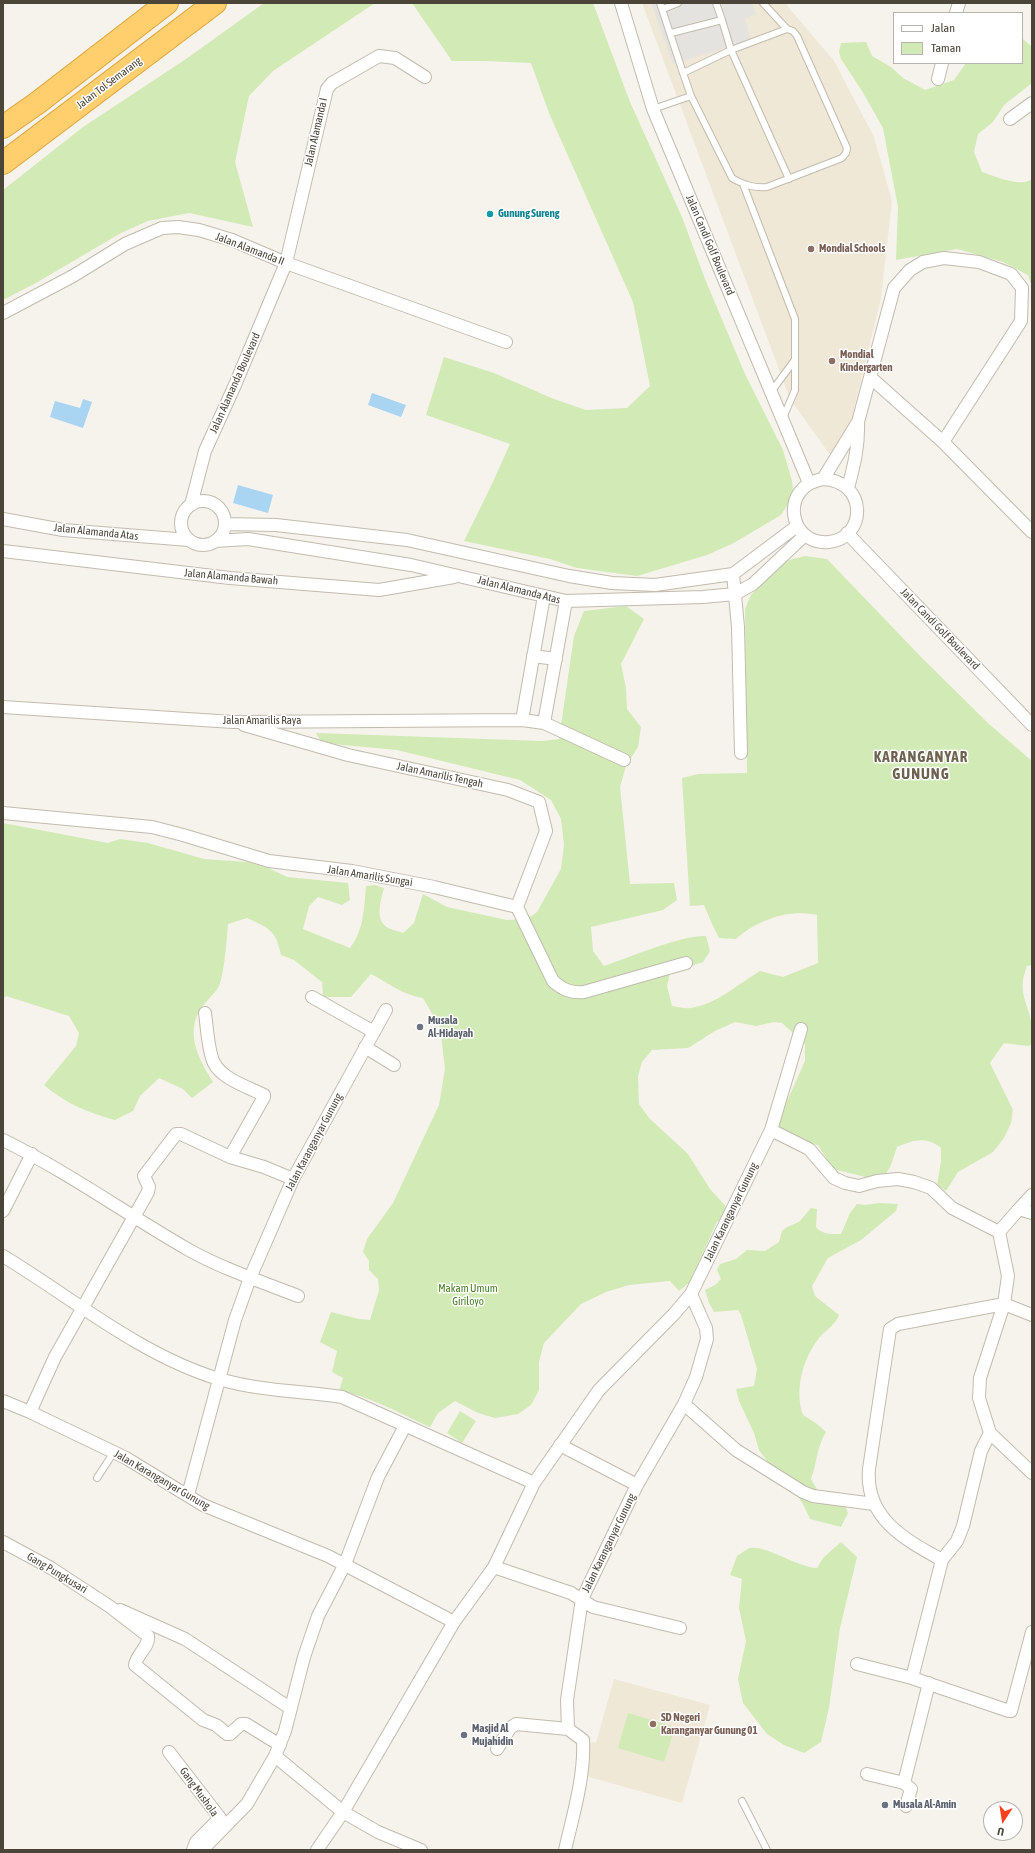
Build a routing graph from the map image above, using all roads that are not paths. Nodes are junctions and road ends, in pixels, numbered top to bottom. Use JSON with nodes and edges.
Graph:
{"nodes":[{"id":1,"x":167,"y":3,"type":"edge"},
{"id":2,"x":215,"y":3,"type":"edge"},
{"id":3,"x":621,"y":3,"type":"edge"},
{"id":4,"x":678,"y":3,"type":"edge"},
{"id":5,"x":716,"y":3,"type":"edge"},
{"id":6,"x":763,"y":3,"type":"edge"},
{"id":7,"x":662,"y":6,"type":"edge"},
{"id":8,"x":722,"y":20,"type":"junction"},
{"id":9,"x":787,"y":29,"type":"junction"},
{"id":10,"x":670,"y":33,"type":"junction"},
{"id":11,"x":731,"y":50,"type":"junction"},
{"id":12,"x":942,"y":64,"type":"edge"},
{"id":13,"x":683,"y":73,"type":"junction"},
{"id":14,"x":425,"y":77,"type":"dead end"},
{"id":15,"x":938,"y":79,"type":"dead end"},
{"id":16,"x":691,"y":96,"type":"junction"},
{"id":17,"x":1032,"y":103,"type":"edge"},
{"id":18,"x":653,"y":109,"type":"junction"},
{"id":19,"x":1010,"y":119,"type":"dead end"},
{"id":20,"x":3,"y":127,"type":"edge"},
{"id":21,"x":3,"y":163,"type":"edge"},
{"id":22,"x":789,"y":179,"type":"junction"},
{"id":23,"x":743,"y":184,"type":"junction"},
{"id":24,"x":286,"y":263,"type":"junction"},
{"id":25,"x":3,"y":313,"type":"edge"},
{"id":26,"x":1027,"y":321,"type":"edge"},
{"id":27,"x":506,"y":342,"type":"dead end"},
{"id":28,"x":794,"y":361,"type":"junction"},
{"id":29,"x":870,"y":377,"type":"junction"},
{"id":30,"x":771,"y":392,"type":"junction"},
{"id":31,"x":782,"y":420,"type":"junction"},
{"id":32,"x":858,"y":422,"type":"junction"},
{"id":33,"x":943,"y":442,"type":"junction"},
{"id":34,"x":823,"y":478,"type":"junction"},
{"id":35,"x":809,"y":483,"type":"junction"},
{"id":36,"x":848,"y":488,"type":"junction"},
{"id":37,"x":191,"y":505,"type":"junction"},
{"id":38,"x":3,"y":519,"type":"edge"},
{"id":39,"x":225,"y":524,"type":"junction"},
{"id":40,"x":801,"y":530,"type":"junction"},
{"id":41,"x":1032,"y":532,"type":"edge"},
{"id":42,"x":848,"y":533,"type":"junction"},
{"id":43,"x":189,"y":540,"type":"junction"},
{"id":44,"x":215,"y":541,"type":"junction"},
{"id":45,"x":3,"y":551,"type":"edge"},
{"id":46,"x":733,"y":574,"type":"junction"},
{"id":47,"x":459,"y":576,"type":"junction"},
{"id":48,"x":736,"y":594,"type":"junction"},
{"id":49,"x":544,"y":596,"type":"junction"},
{"id":50,"x":566,"y":601,"type":"junction"},
{"id":51,"x":533,"y":656,"type":"junction"},
{"id":52,"x":556,"y":659,"type":"junction"},
{"id":53,"x":3,"y":707,"type":"edge"},
{"id":54,"x":522,"y":720,"type":"junction"},
{"id":55,"x":233,"y":722,"type":"junction"},
{"id":56,"x":279,"y":722,"type":"junction"},
{"id":57,"x":544,"y":723,"type":"junction"},
{"id":58,"x":1032,"y":724,"type":"edge"},
{"id":59,"x":276,"y":736,"type":"junction"},
{"id":60,"x":741,"y":753,"type":"dead end"},
{"id":61,"x":624,"y":760,"type":"dead end"},
{"id":62,"x":3,"y":813,"type":"edge"},
{"id":63,"x":517,"y":907,"type":"junction"},
{"id":64,"x":686,"y":963,"type":"dead end"},
{"id":65,"x":312,"y":997,"type":"dead end"},
{"id":66,"x":386,"y":1010,"type":"dead end"},
{"id":67,"x":206,"y":1013,"type":"dead end"},
{"id":68,"x":801,"y":1030,"type":"dead end"},
{"id":69,"x":374,"y":1032,"type":"junction"},
{"id":70,"x":365,"y":1047,"type":"junction"},
{"id":71,"x":394,"y":1065,"type":"dead end"},
{"id":72,"x":771,"y":1130,"type":"junction"},
{"id":73,"x":3,"y":1140,"type":"edge"},
{"id":74,"x":32,"y":1154,"type":"junction"},
{"id":75,"x":230,"y":1157,"type":"junction"},
{"id":76,"x":293,"y":1179,"type":"junction"},
{"id":77,"x":1032,"y":1195,"type":"edge"},
{"id":78,"x":1019,"y":1209,"type":"junction"},
{"id":79,"x":3,"y":1211,"type":"edge"},
{"id":80,"x":1032,"y":1213,"type":"edge"},
{"id":81,"x":135,"y":1216,"type":"junction"},
{"id":82,"x":999,"y":1232,"type":"junction"},
{"id":83,"x":3,"y":1256,"type":"edge"},
{"id":84,"x":250,"y":1278,"type":"junction"},
{"id":85,"x":691,"y":1294,"type":"junction"},
{"id":86,"x":298,"y":1296,"type":"dead end"},
{"id":87,"x":1004,"y":1304,"type":"junction"},
{"id":88,"x":84,"y":1308,"type":"junction"},
{"id":89,"x":1032,"y":1315,"type":"edge"},
{"id":90,"x":219,"y":1379,"type":"junction"},
{"id":91,"x":3,"y":1401,"type":"edge"},
{"id":92,"x":684,"y":1404,"type":"junction"},
{"id":93,"x":30,"y":1412,"type":"junction"},
{"id":94,"x":405,"y":1426,"type":"junction"},
{"id":95,"x":990,"y":1433,"type":"junction"},
{"id":96,"x":560,"y":1445,"type":"junction"},
{"id":97,"x":114,"y":1452,"type":"junction"},
{"id":98,"x":1032,"y":1473,"type":"edge"},
{"id":99,"x":97,"y":1478,"type":"dead end"},
{"id":100,"x":534,"y":1483,"type":"junction"},
{"id":101,"x":637,"y":1485,"type":"junction"},
{"id":102,"x":188,"y":1495,"type":"junction"},
{"id":103,"x":874,"y":1504,"type":"junction"},
{"id":104,"x":3,"y":1542,"type":"edge"},
{"id":105,"x":942,"y":1560,"type":"junction"},
{"id":106,"x":345,"y":1564,"type":"junction"},
{"id":107,"x":494,"y":1567,"type":"junction"},
{"id":108,"x":582,"y":1599,"type":"junction"},
{"id":109,"x":109,"y":1606,"type":"junction"},
{"id":110,"x":454,"y":1622,"type":"junction"},
{"id":111,"x":680,"y":1628,"type":"dead end"},
{"id":112,"x":1032,"y":1632,"type":"edge"},
{"id":113,"x":1029,"y":1653,"type":"edge"},
{"id":114,"x":857,"y":1664,"type":"dead end"},
{"id":115,"x":912,"y":1678,"type":"junction"},
{"id":116,"x":929,"y":1683,"type":"junction"},
{"id":117,"x":290,"y":1708,"type":"junction"},
{"id":118,"x":568,"y":1729,"type":"junction"},
{"id":119,"x":280,"y":1744,"type":"junction"},
{"id":120,"x":497,"y":1749,"type":"dead end"},
{"id":121,"x":169,"y":1752,"type":"dead end"},
{"id":122,"x":275,"y":1756,"type":"junction"},
{"id":123,"x":866,"y":1774,"type":"dead end"},
{"id":124,"x":904,"y":1783,"type":"junction"},
{"id":125,"x":742,"y":1801,"type":"dead end"},
{"id":126,"x":906,"y":1806,"type":"dead end"},
{"id":127,"x":343,"y":1812,"type":"junction"},
{"id":128,"x":192,"y":1850,"type":"edge"},
{"id":129,"x":202,"y":1850,"type":"edge"},
{"id":130,"x":317,"y":1850,"type":"edge"},
{"id":131,"x":421,"y":1850,"type":"edge"},
{"id":132,"x":565,"y":1850,"type":"edge"},
{"id":133,"x":768,"y":1850,"type":"edge"}],
"edges":[{"from":1,"to":20,"type":"highway"},
{"from":2,"to":21,"type":"highway","name":"Jalan Tol Semarang"},
{"from":3,"to":18,"type":"street","name":"Jalan Candi Golf Boulevard"},
{"from":4,"to":7,"type":"lane"},
{"from":5,"to":8,"type":"lane"},
{"from":6,"to":9,"type":"lane"},
{"from":7,"to":10,"type":"lane"},
{"from":8,"to":10,"type":"lane"},
{"from":8,"to":11,"type":"lane"},
{"from":9,"to":11,"type":"lane"},
{"from":9,"to":22,"type":"lane"},
{"from":10,"to":13,"type":"lane"},
{"from":11,"to":13,"type":"lane"},
{"from":11,"to":22,"type":"lane"},
{"from":12,"to":15,"type":"street"},
{"from":13,"to":16,"type":"lane"},
{"from":14,"to":24,"type":"street","name":"Jalan Alamanda I"},
{"from":16,"to":18,"type":"lane"},
{"from":16,"to":23,"type":"lane"},
{"from":17,"to":19,"type":"street"},
{"from":18,"to":30,"type":"street","name":"Jalan Candi Golf Boulevard"},
{"from":22,"to":23,"type":"lane"},
{"from":23,"to":28,"type":"lane"},
{"from":24,"to":25,"type":"street","name":"Jalan Alamanda II"},
{"from":24,"to":27,"type":"street","name":"Jalan Alamanda II"},
{"from":24,"to":37,"type":"street","name":"Jalan Alamanda Boulevard"},
{"from":26,"to":29,"type":"street"},
{"from":26,"to":33,"type":"street"},
{"from":28,"to":30,"type":"lane"},
{"from":28,"to":31,"type":"lane"},
{"from":29,"to":32,"type":"street"},
{"from":29,"to":33,"type":"street"},
{"from":30,"to":31,"type":"street","name":"Jalan Candi Golf Boulevard"},
{"from":31,"to":35,"type":"street","name":"Jalan Candi Golf Boulevard"},
{"from":32,"to":34,"type":"street"},
{"from":32,"to":36,"type":"street"},
{"from":33,"to":41,"type":"street"},
{"from":34,"to":35,"type":"street"},
{"from":34,"to":36,"type":"street"},
{"from":35,"to":40,"type":"street"},
{"from":36,"to":42,"type":"street"},
{"from":37,"to":39,"type":"street"},
{"from":37,"to":43,"type":"street","name":"Jalan Alamanda Boulevard"},
{"from":38,"to":43,"type":"street","name":"Jalan Alamanda Atas"},
{"from":39,"to":44,"type":"street"},
{"from":39,"to":46,"type":"street"},
{"from":40,"to":42,"type":"street"},
{"from":40,"to":46,"type":"street"},
{"from":40,"to":48,"type":"street","name":"Jalan Alamanda Atas"},
{"from":42,"to":58,"type":"street","name":"Jalan Candi Golf Boulevard"},
{"from":43,"to":44,"type":"street"},
{"from":44,"to":47,"type":"street","name":"Jalan Alamanda Atas"},
{"from":45,"to":47,"type":"street","name":"Jalan Alamanda Bawah"},
{"from":46,"to":48,"type":"street"},
{"from":47,"to":49,"type":"street","name":"Jalan Alamanda Atas"},
{"from":48,"to":50,"type":"street","name":"Jalan Alamanda Atas"},
{"from":48,"to":60,"type":"street"},
{"from":49,"to":50,"type":"street","name":"Jalan Alamanda Atas"},
{"from":49,"to":51,"type":"street"},
{"from":50,"to":52,"type":"street"},
{"from":51,"to":52,"type":"street"},
{"from":51,"to":54,"type":"street"},
{"from":52,"to":57,"type":"street"},
{"from":53,"to":55,"type":"street","name":"Jalan Amarilis Raya"},
{"from":54,"to":56,"type":"street","name":"Jalan Amarilis Raya"},
{"from":54,"to":57,"type":"street","name":"Jalan Amarilis Raya"},
{"from":55,"to":56,"type":"street","name":"Jalan Amarilis Raya"},
{"from":55,"to":59,"type":"street","name":"Jalan Amarilis Tengah"},
{"from":56,"to":59,"type":"street"},
{"from":57,"to":61,"type":"street","name":"Jalan Amarilis Raya"},
{"from":59,"to":63,"type":"street","name":"Jalan Amarilis Tengah"},
{"from":62,"to":63,"type":"street","name":"Jalan Amarilis Sungai"},
{"from":63,"to":64,"type":"street"},
{"from":65,"to":69,"type":"street"},
{"from":66,"to":69,"type":"street","name":"Jalan Karanganyar Gunung"},
{"from":67,"to":75,"type":"street"},
{"from":68,"to":72,"type":"street","name":"Jalan Karanganyar Gunung"},
{"from":69,"to":70,"type":"street","name":"Jalan Karanganyar Gunung"},
{"from":70,"to":71,"type":"street"},
{"from":70,"to":76,"type":"street","name":"Jalan Karanganyar Gunung"},
{"from":72,"to":82,"type":"street"},
{"from":72,"to":85,"type":"street","name":"Jalan Karanganyar Gunung"},
{"from":73,"to":74,"type":"street"},
{"from":74,"to":79,"type":"street"},
{"from":74,"to":81,"type":"street"},
{"from":75,"to":76,"type":"street"},
{"from":75,"to":81,"type":"street"},
{"from":76,"to":84,"type":"street","name":"Jalan Karanganyar Gunung"},
{"from":77,"to":78,"type":"street"},
{"from":78,"to":80,"type":"street"},
{"from":78,"to":82,"type":"street"},
{"from":81,"to":84,"type":"street"},
{"from":81,"to":88,"type":"street"},
{"from":82,"to":87,"type":"street"},
{"from":83,"to":88,"type":"street"},
{"from":84,"to":86,"type":"street"},
{"from":84,"to":90,"type":"street","name":"Jalan Karanganyar Gunung"},
{"from":85,"to":92,"type":"street","name":"Jalan Karanganyar Gunung"},
{"from":85,"to":96,"type":"street","name":"Jalan Karanganyar Gunung"},
{"from":87,"to":89,"type":"street"},
{"from":87,"to":95,"type":"street"},
{"from":87,"to":103,"type":"street"},
{"from":88,"to":90,"type":"street"},
{"from":88,"to":93,"type":"street"},
{"from":90,"to":94,"type":"street"},
{"from":90,"to":102,"type":"street","name":"Jalan Karanganyar Gunung"},
{"from":91,"to":93,"type":"street","name":"Jalan Karanganyar Gunung"},
{"from":92,"to":101,"type":"street","name":"Jalan Karanganyar Gunung"},
{"from":92,"to":103,"type":"street"},
{"from":93,"to":97,"type":"street","name":"Jalan Karanganyar Gunung"},
{"from":94,"to":100,"type":"street"},
{"from":94,"to":106,"type":"street"},
{"from":95,"to":98,"type":"street"},
{"from":95,"to":105,"type":"street"},
{"from":96,"to":100,"type":"street","name":"Jalan Karanganyar Gunung"},
{"from":96,"to":101,"type":"street"},
{"from":97,"to":99,"type":"lane"},
{"from":97,"to":102,"type":"street","name":"Jalan Karanganyar Gunung"},
{"from":100,"to":107,"type":"street","name":"Jalan Karanganyar Gunung"},
{"from":101,"to":108,"type":"street","name":"Jalan Karanganyar Gunung"},
{"from":102,"to":106,"type":"street","name":"Jalan Karanganyar Gunung"},
{"from":103,"to":105,"type":"street"},
{"from":104,"to":109,"type":"street","name":"Gang Pungkusari"},
{"from":105,"to":115,"type":"street"},
{"from":106,"to":110,"type":"street","name":"Jalan Karanganyar Gunung"},
{"from":106,"to":117,"type":"street"},
{"from":107,"to":108,"type":"street"},
{"from":107,"to":110,"type":"street","name":"Jalan Karanganyar Gunung"},
{"from":108,"to":111,"type":"street"},
{"from":108,"to":118,"type":"street","name":"Jalan Karanganyar Gunung"},
{"from":109,"to":117,"type":"street"},
{"from":109,"to":119,"type":"street"},
{"from":110,"to":127,"type":"street","name":"Jalan Karanganyar Gunung"},
{"from":112,"to":113,"type":"street"},
{"from":113,"to":116,"type":"street"},
{"from":114,"to":115,"type":"street"},
{"from":115,"to":116,"type":"street"},
{"from":116,"to":124,"type":"street"},
{"from":117,"to":119,"type":"street"},
{"from":118,"to":120,"type":"street"},
{"from":118,"to":132,"type":"street"},
{"from":119,"to":122,"type":"street"},
{"from":121,"to":128,"type":"street","name":"Gang Mushola"},
{"from":122,"to":127,"type":"street"},
{"from":122,"to":129,"type":"street"},
{"from":123,"to":124,"type":"street"},
{"from":124,"to":126,"type":"street"},
{"from":125,"to":133,"type":"lane"},
{"from":127,"to":130,"type":"street","name":"Jalan Karanganyar Gunung"},
{"from":127,"to":131,"type":"street"}]}
